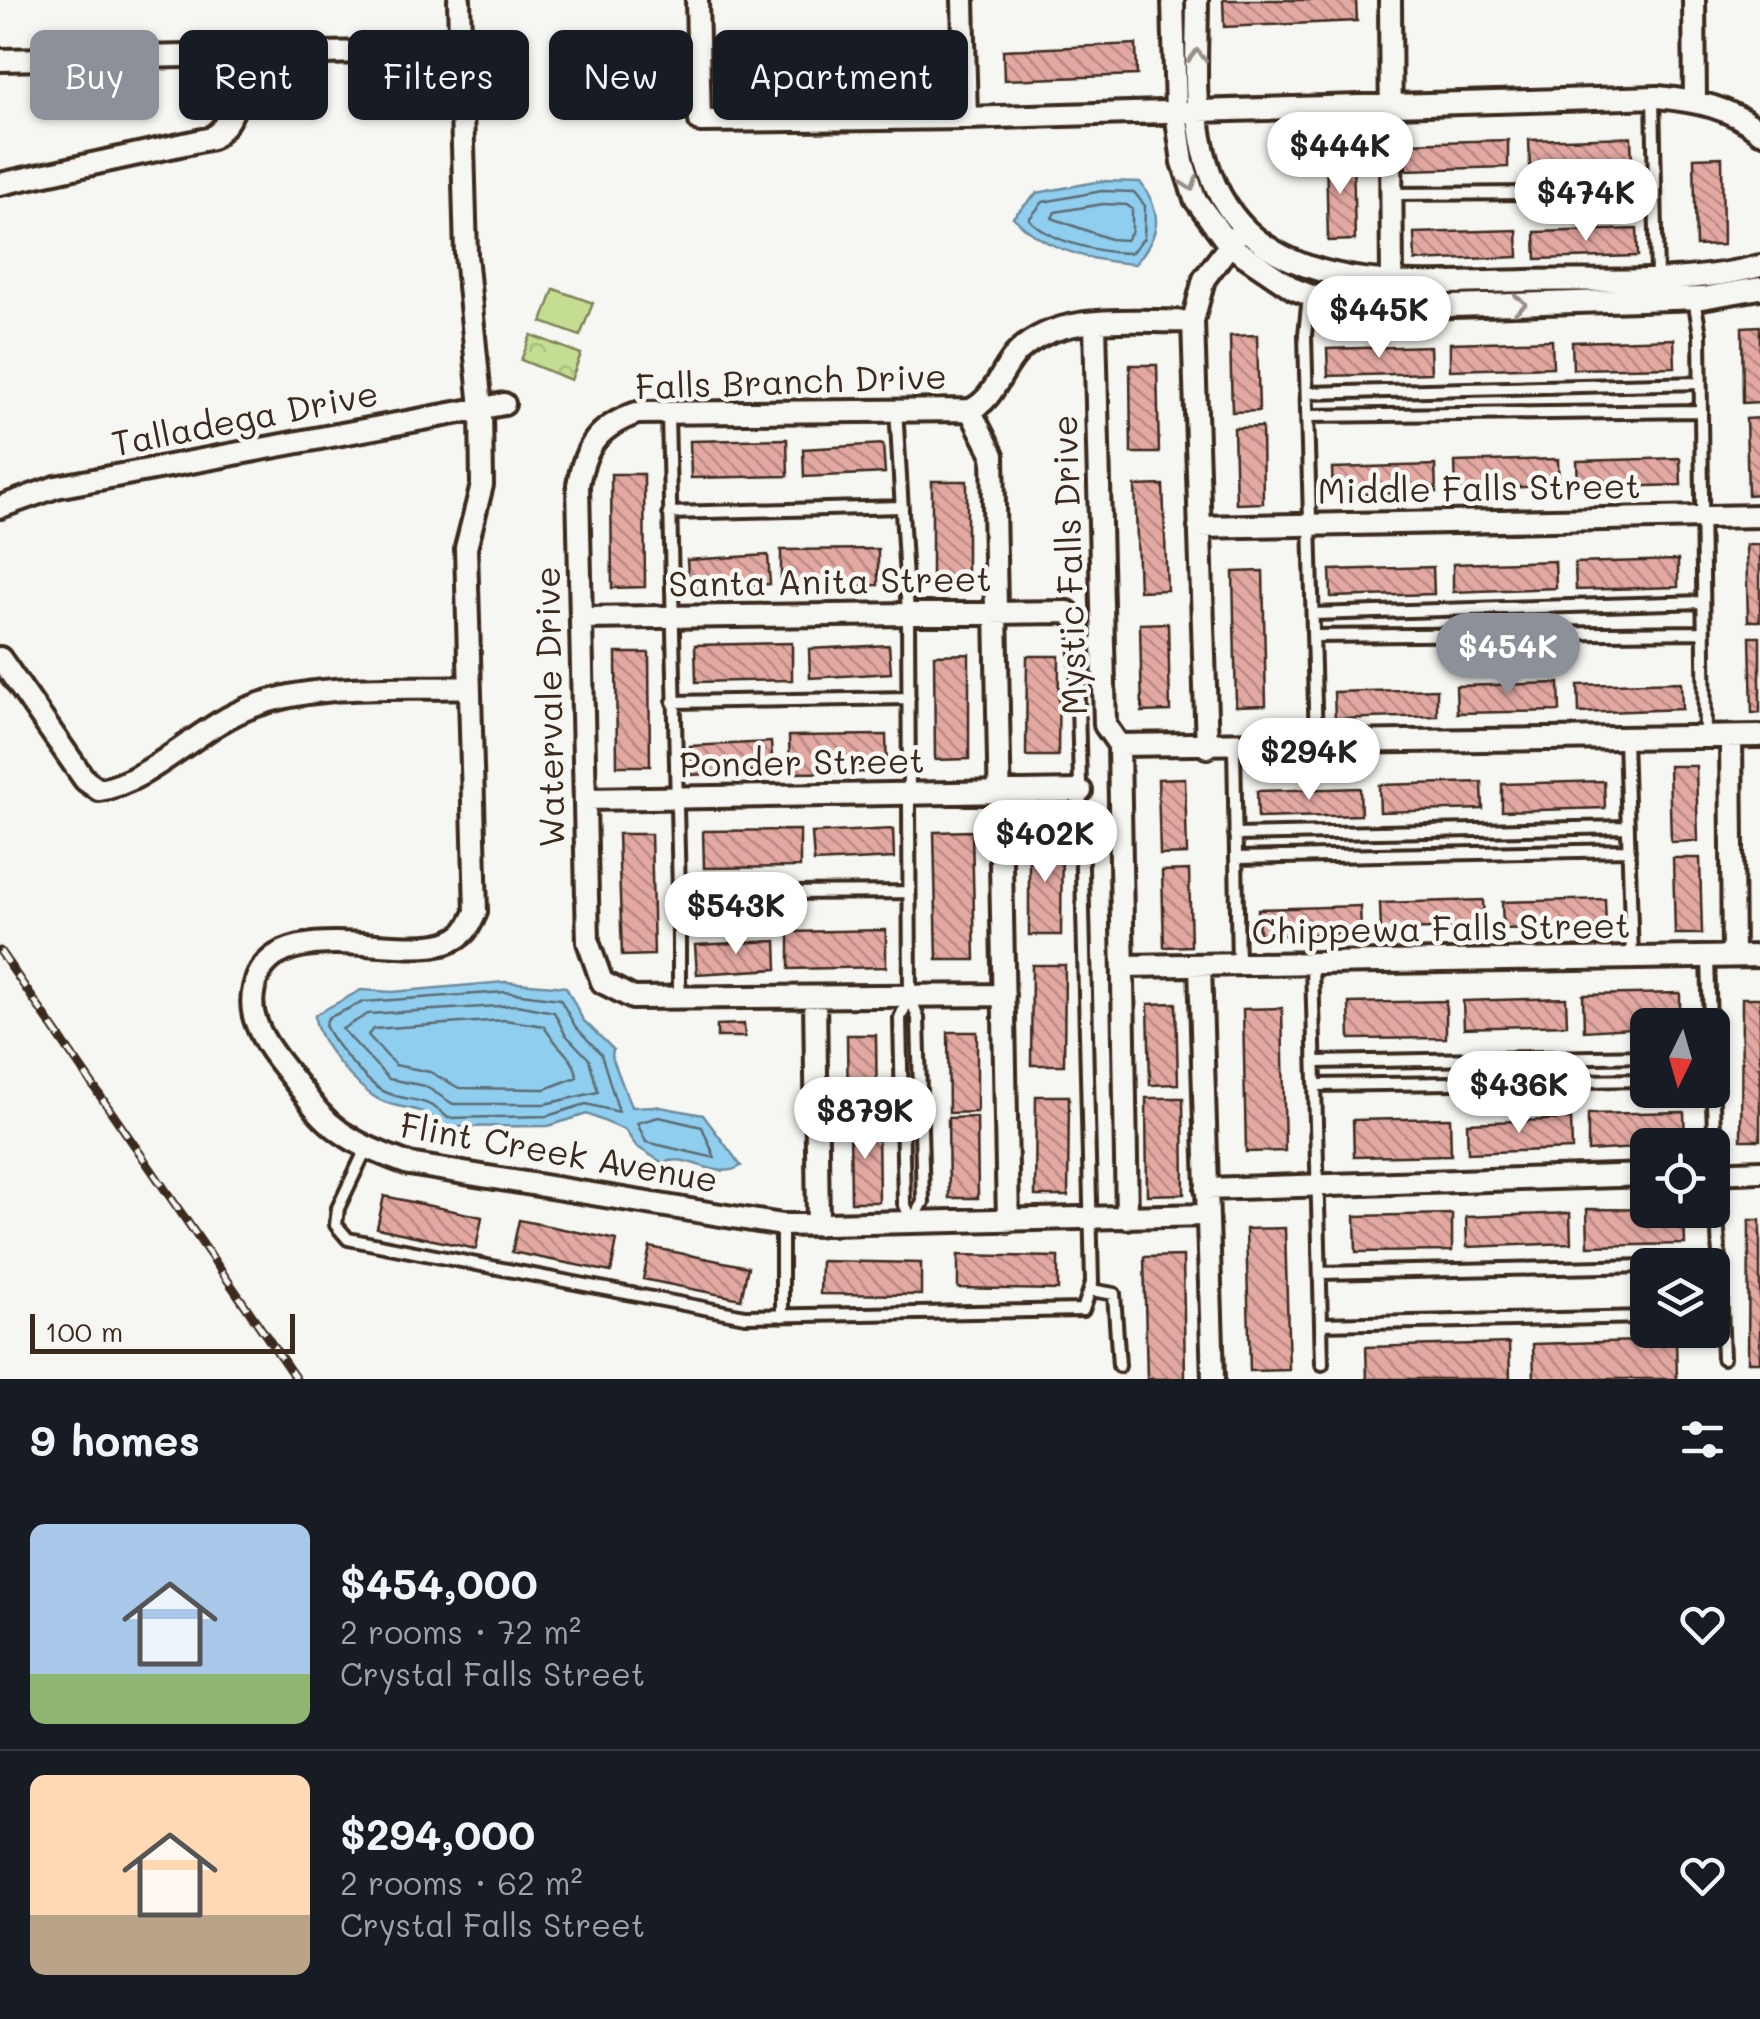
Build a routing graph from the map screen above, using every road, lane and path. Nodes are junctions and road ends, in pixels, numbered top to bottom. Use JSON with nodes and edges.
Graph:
{"nodes":[{"id":1,"x":459,"y":0,"type":"edge"},
{"id":2,"x":697,"y":0,"type":"edge"},
{"id":3,"x":963,"y":0,"type":"edge"},
{"id":4,"x":1173,"y":0,"type":"edge"},
{"id":5,"x":1197,"y":0,"type":"edge"},
{"id":6,"x":1390,"y":0,"type":"edge"},
{"id":7,"x":1694,"y":0,"type":"edge"},
{"id":8,"x":460,"y":30,"type":"edge"},
{"id":9,"x":964,"y":30,"type":"edge"},
{"id":10,"x":179,"y":56,"type":"edge"},
{"id":11,"x":0,"y":60,"type":"edge"},
{"id":12,"x":1653,"y":97,"type":"junction"},
{"id":13,"x":1695,"y":100,"type":"junction"},
{"id":14,"x":1392,"y":106,"type":"junction"},
{"id":15,"x":1176,"y":112,"type":"junction"},
{"id":16,"x":1198,"y":112,"type":"junction"},
{"id":17,"x":968,"y":118,"type":"edge"},
{"id":18,"x":231,"y":120,"type":"edge"},
{"id":19,"x":462,"y":120,"type":"edge"},
{"id":20,"x":789,"y":120,"type":"edge"},
{"id":21,"x":1760,"y":132,"type":"edge"},
{"id":22,"x":0,"y":184,"type":"edge"},
{"id":23,"x":1656,"y":192,"type":"junction"},
{"id":24,"x":1392,"y":194,"type":"junction"},
{"id":25,"x":1244,"y":226,"type":"junction"},
{"id":26,"x":1229,"y":245,"type":"junction"},
{"id":27,"x":1760,"y":266,"type":"edge"},
{"id":28,"x":1658,"y":277,"type":"junction"},
{"id":29,"x":1392,"y":282,"type":"junction"},
{"id":30,"x":1760,"y":288,"type":"edge"},
{"id":31,"x":1309,"y":295,"type":"junction"},
{"id":32,"x":1694,"y":298,"type":"junction"},
{"id":33,"x":1194,"y":321,"type":"junction"},
{"id":34,"x":1095,"y":324,"type":"junction"},
{"id":35,"x":1700,"y":384,"type":"junction"},
{"id":36,"x":1307,"y":393,"type":"junction"},
{"id":37,"x":504,"y":404,"type":"dead end"},
{"id":38,"x":480,"y":408,"type":"junction"},
{"id":39,"x":896,"y":408,"type":"junction"},
{"id":40,"x":970,"y":410,"type":"junction"},
{"id":41,"x":1700,"y":412,"type":"junction"},
{"id":42,"x":668,"y":414,"type":"junction"},
{"id":43,"x":1308,"y":416,"type":"junction"},
{"id":44,"x":598,"y":434,"type":"joint"},
{"id":45,"x":0,"y":507,"type":"edge"},
{"id":46,"x":902,"y":507,"type":"junction"},
{"id":47,"x":669,"y":512,"type":"junction"},
{"id":48,"x":1760,"y":516,"type":"edge"},
{"id":49,"x":1702,"y":518,"type":"junction"},
{"id":50,"x":1311,"y":525,"type":"junction"},
{"id":51,"x":1200,"y":527,"type":"junction"},
{"id":52,"x":1703,"y":602,"type":"junction"},
{"id":53,"x":998,"y":613,"type":"junction"},
{"id":54,"x":908,"y":614,"type":"junction"},
{"id":55,"x":1313,"y":614,"type":"junction"},
{"id":56,"x":672,"y":616,"type":"junction"},
{"id":57,"x":582,"y":618,"type":"junction"},
{"id":58,"x":1076,"y":620,"type":"joint"},
{"id":59,"x":1703,"y":632,"type":"junction"},
{"id":60,"x":1314,"y":636,"type":"junction"},
{"id":61,"x":0,"y":658,"type":"edge"},
{"id":62,"x":468,"y":687,"type":"junction"},
{"id":63,"x":909,"y":698,"type":"junction"},
{"id":64,"x":673,"y":702,"type":"junction"},
{"id":65,"x":1760,"y":736,"type":"edge"},
{"id":66,"x":1705,"y":737,"type":"junction"},
{"id":67,"x":1731,"y":737,"type":"junction"},
{"id":68,"x":1625,"y":739,"type":"junction"},
{"id":69,"x":1120,"y":744,"type":"junction"},
{"id":70,"x":1316,"y":744,"type":"junction"},
{"id":71,"x":1207,"y":746,"type":"junction"},
{"id":72,"x":1234,"y":746,"type":"junction"},
{"id":73,"x":1081,"y":791,"type":"junction"},
{"id":74,"x":909,"y":792,"type":"junction"},
{"id":75,"x":1000,"y":792,"type":"junction"},
{"id":76,"x":584,"y":799,"type":"junction"},
{"id":77,"x":674,"y":799,"type":"junction"},
{"id":78,"x":1628,"y":827,"type":"junction"},
{"id":79,"x":1488,"y":830,"type":"junction"},
{"id":80,"x":1358,"y":832,"type":"junction"},
{"id":81,"x":1235,"y":835,"type":"junction"},
{"id":82,"x":1629,"y":850,"type":"junction"},
{"id":83,"x":1488,"y":853,"type":"junction"},
{"id":84,"x":1358,"y":855,"type":"junction"},
{"id":85,"x":1236,"y":858,"type":"junction"},
{"id":86,"x":909,"y":892,"type":"junction"},
{"id":87,"x":679,"y":894,"type":"junction"},
{"id":88,"x":1733,"y":956,"type":"junction"},
{"id":89,"x":1760,"y":956,"type":"edge"},
{"id":90,"x":1708,"y":957,"type":"junction"},
{"id":91,"x":1632,"y":958,"type":"junction"},
{"id":92,"x":1312,"y":964,"type":"junction"},
{"id":93,"x":1124,"y":966,"type":"junction"},
{"id":94,"x":1200,"y":966,"type":"junction"},
{"id":95,"x":1238,"y":966,"type":"junction"},
{"id":96,"x":1004,"y":994,"type":"junction"},
{"id":97,"x":910,"y":996,"type":"junction"},
{"id":98,"x":814,"y":997,"type":"junction"},
{"id":99,"x":679,"y":1000,"type":"junction"},
{"id":100,"x":1710,"y":1008,"type":"edge"},
{"id":101,"x":1630,"y":1056,"type":"edge"},
{"id":102,"x":1567,"y":1058,"type":"junction"},
{"id":103,"x":1445,"y":1060,"type":"junction"},
{"id":104,"x":1314,"y":1062,"type":"junction"},
{"id":105,"x":1630,"y":1080,"type":"edge"},
{"id":106,"x":1568,"y":1081,"type":"junction"},
{"id":107,"x":1446,"y":1083,"type":"junction"},
{"id":108,"x":1315,"y":1086,"type":"junction"},
{"id":109,"x":366,"y":1149,"type":"junction"},
{"id":110,"x":1730,"y":1172,"type":"edge"},
{"id":111,"x":1760,"y":1172,"type":"edge"},
{"id":112,"x":1630,"y":1176,"type":"edge"},
{"id":113,"x":1318,"y":1186,"type":"junction"},
{"id":114,"x":1206,"y":1190,"type":"junction"},
{"id":115,"x":1207,"y":1215,"type":"junction"},
{"id":116,"x":1127,"y":1218,"type":"junction"},
{"id":117,"x":1088,"y":1220,"type":"junction"},
{"id":118,"x":912,"y":1221,"type":"junction"},
{"id":119,"x":1008,"y":1221,"type":"junction"},
{"id":120,"x":782,"y":1224,"type":"junction"},
{"id":121,"x":818,"y":1224,"type":"junction"},
{"id":122,"x":1630,"y":1266,"type":"edge"},
{"id":123,"x":1320,"y":1272,"type":"junction"},
{"id":124,"x":1091,"y":1290,"type":"junction"},
{"id":125,"x":782,"y":1316,"type":"junction"},
{"id":126,"x":1630,"y":1317,"type":"edge"},
{"id":127,"x":1321,"y":1324,"type":"junction"},
{"id":128,"x":1722,"y":1348,"type":"edge"},
{"id":129,"x":1723,"y":1358,"type":"dead end"},
{"id":130,"x":1322,"y":1364,"type":"dead end"},
{"id":131,"x":1119,"y":1366,"type":"dead end"},
{"id":132,"x":1213,"y":1379,"type":"edge"}],
"edges":[{"from":1,"to":8,"type":"street"},
{"from":2,"to":20,"type":"street"},
{"from":3,"to":9,"type":"street"},
{"from":4,"to":15,"type":"street"},
{"from":16,"to":5,"type":"street","one_way":true},
{"from":6,"to":14,"type":"street"},
{"from":7,"to":13,"type":"street"},
{"from":10,"to":11,"type":"street"},
{"from":12,"to":13,"type":"street"},
{"from":12,"to":14,"type":"street"},
{"from":12,"to":23,"type":"lane"},
{"from":13,"to":21,"type":"street"},
{"from":14,"to":16,"type":"street"},
{"from":14,"to":24,"type":"street"},
{"from":15,"to":16,"type":"street"},
{"from":15,"to":17,"type":"street"},
{"from":15,"to":26,"type":"street","one_way":true},
{"from":16,"to":25,"type":"street"},
{"from":18,"to":22,"type":"street"},
{"from":19,"to":38,"type":"street"},
{"from":23,"to":24,"type":"lane"},
{"from":23,"to":28,"type":"lane"},
{"from":24,"to":29,"type":"street"},
{"from":25,"to":26,"type":"street"},
{"from":25,"to":29,"type":"street"},
{"from":26,"to":31,"type":"street"},
{"from":26,"to":33,"type":"street"},
{"from":27,"to":28,"type":"street"},
{"from":28,"to":29,"type":"street"},
{"from":30,"to":32,"type":"street"},
{"from":31,"to":32,"type":"street","one_way":true},
{"from":31,"to":36,"type":"lane"},
{"from":32,"to":35,"type":"lane"},
{"from":33,"to":34,"type":"street","name":"Falls Branch Drive"},
{"from":33,"to":51,"type":"street"},
{"from":34,"to":40,"type":"street","name":"Falls Branch Drive"},
{"from":34,"to":69,"type":"street","name":"Mystic Falls Drive"},
{"from":35,"to":36,"type":"lane"},
{"from":35,"to":41,"type":"lane"},
{"from":36,"to":43,"type":"lane"},
{"from":37,"to":38,"type":"street","name":"Talladega Drive"},
{"from":38,"to":45,"type":"street","name":"Talladega Drive"},
{"from":38,"to":62,"type":"street"},
{"from":39,"to":40,"type":"street","name":"Falls Branch Drive"},
{"from":39,"to":42,"type":"street","name":"Falls Branch Drive"},
{"from":39,"to":46,"type":"lane"},
{"from":40,"to":53,"type":"street"},
{"from":41,"to":43,"type":"lane"},
{"from":41,"to":49,"type":"lane"},
{"from":42,"to":44,"type":"street","name":"Falls Branch Drive"},
{"from":42,"to":47,"type":"lane"},
{"from":43,"to":50,"type":"lane"},
{"from":44,"to":57,"type":"street","name":"Watervale Drive"},
{"from":46,"to":47,"type":"lane"},
{"from":46,"to":54,"type":"lane"},
{"from":47,"to":56,"type":"lane"},
{"from":48,"to":49,"type":"street","name":"Middle Falls Street"},
{"from":49,"to":50,"type":"street","name":"Middle Falls Street"},
{"from":49,"to":52,"type":"lane"},
{"from":50,"to":51,"type":"street","name":"Middle Falls Street"},
{"from":50,"to":55,"type":"lane"},
{"from":51,"to":71,"type":"street"},
{"from":52,"to":55,"type":"lane"},
{"from":52,"to":59,"type":"lane"},
{"from":53,"to":54,"type":"street","name":"Santa Anita Street"},
{"from":53,"to":58,"type":"street","name":"Santa Anita Street"},
{"from":53,"to":75,"type":"street"},
{"from":54,"to":56,"type":"street","name":"Santa Anita Street"},
{"from":54,"to":63,"type":"lane"},
{"from":55,"to":60,"type":"lane"},
{"from":56,"to":57,"type":"street","name":"Santa Anita Street"},
{"from":56,"to":64,"type":"lane"},
{"from":57,"to":76,"type":"street","name":"Watervale Drive"},
{"from":58,"to":73,"type":"lane"},
{"from":59,"to":60,"type":"lane"},
{"from":59,"to":66,"type":"lane"},
{"from":60,"to":70,"type":"lane"},
{"from":61,"to":62,"type":"street"},
{"from":62,"to":109,"type":"street","name":"Flint Creek Avenue"},
{"from":63,"to":64,"type":"lane"},
{"from":63,"to":74,"type":"lane"},
{"from":64,"to":77,"type":"lane"},
{"from":65,"to":67,"type":"street"},
{"from":66,"to":67,"type":"street"},
{"from":66,"to":68,"type":"street"},
{"from":67,"to":88,"type":"street"},
{"from":68,"to":70,"type":"street"},
{"from":68,"to":78,"type":"lane"},
{"from":69,"to":71,"type":"street"},
{"from":69,"to":93,"type":"street","name":"Mystic Falls Drive"},
{"from":70,"to":72,"type":"street"},
{"from":71,"to":72,"type":"street"},
{"from":72,"to":81,"type":"lane"},
{"from":73,"to":75,"type":"street","name":"Ponder Street"},
{"from":73,"to":117,"type":"lane"},
{"from":74,"to":75,"type":"street","name":"Ponder Street"},
{"from":74,"to":77,"type":"street","name":"Ponder Street"},
{"from":74,"to":86,"type":"lane"},
{"from":75,"to":96,"type":"street"},
{"from":76,"to":77,"type":"street","name":"Ponder Street"},
{"from":76,"to":99,"type":"street","name":"Watervale Drive"},
{"from":77,"to":87,"type":"lane"},
{"from":78,"to":79,"type":"lane"},
{"from":78,"to":82,"type":"lane"},
{"from":79,"to":80,"type":"lane"},
{"from":79,"to":83,"type":"lane"},
{"from":80,"to":81,"type":"lane"},
{"from":80,"to":84,"type":"lane"},
{"from":81,"to":85,"type":"lane"},
{"from":82,"to":83,"type":"lane"},
{"from":82,"to":91,"type":"lane"},
{"from":83,"to":84,"type":"lane"},
{"from":84,"to":85,"type":"lane"},
{"from":85,"to":95,"type":"lane"},
{"from":86,"to":87,"type":"lane"},
{"from":86,"to":97,"type":"lane"},
{"from":87,"to":99,"type":"lane"},
{"from":88,"to":89,"type":"street","name":"Chippewa Falls Street"},
{"from":88,"to":90,"type":"street","name":"Chippewa Falls Street"},
{"from":90,"to":91,"type":"street","name":"Chippewa Falls Street"},
{"from":90,"to":100,"type":"lane"},
{"from":91,"to":92,"type":"street","name":"Chippewa Falls Street"},
{"from":92,"to":95,"type":"street","name":"Chippewa Falls Street"},
{"from":92,"to":104,"type":"lane"},
{"from":93,"to":94,"type":"street","name":"Chippewa Falls Street"},
{"from":93,"to":116,"type":"street","name":"Mystic Falls Drive"},
{"from":94,"to":95,"type":"street","name":"Chippewa Falls Street"},
{"from":94,"to":114,"type":"street"},
{"from":96,"to":97,"type":"street"},
{"from":96,"to":119,"type":"street"},
{"from":97,"to":98,"type":"street"},
{"from":97,"to":118,"type":"lane"},
{"from":97,"to":118,"type":"lane"},
{"from":98,"to":99,"type":"street"},
{"from":98,"to":121,"type":"street"},
{"from":101,"to":102,"type":"lane"},
{"from":102,"to":103,"type":"lane"},
{"from":102,"to":106,"type":"lane"},
{"from":103,"to":104,"type":"lane"},
{"from":103,"to":107,"type":"lane"},
{"from":104,"to":108,"type":"lane"},
{"from":105,"to":106,"type":"lane"},
{"from":106,"to":107,"type":"lane"},
{"from":107,"to":108,"type":"lane"},
{"from":108,"to":113,"type":"lane"},
{"from":109,"to":120,"type":"street","name":"Flint Creek Avenue"},
{"from":109,"to":125,"type":"lane"},
{"from":110,"to":111,"type":"street"},
{"from":112,"to":113,"type":"street"},
{"from":113,"to":114,"type":"street"},
{"from":113,"to":123,"type":"lane"},
{"from":114,"to":115,"type":"street"},
{"from":115,"to":116,"type":"street","name":"Flint Creek Avenue"},
{"from":115,"to":132,"type":"street"},
{"from":116,"to":117,"type":"street","name":"Flint Creek Avenue"},
{"from":117,"to":119,"type":"street","name":"Flint Creek Avenue"},
{"from":117,"to":124,"type":"lane"},
{"from":118,"to":119,"type":"street","name":"Flint Creek Avenue"},
{"from":118,"to":121,"type":"street","name":"Flint Creek Avenue"},
{"from":120,"to":121,"type":"street","name":"Flint Creek Avenue"},
{"from":120,"to":125,"type":"lane"},
{"from":122,"to":123,"type":"lane"},
{"from":123,"to":127,"type":"lane"},
{"from":124,"to":125,"type":"lane"},
{"from":124,"to":131,"type":"lane"},
{"from":126,"to":127,"type":"lane"},
{"from":127,"to":130,"type":"lane"},
{"from":128,"to":129,"type":"lane"}]}
